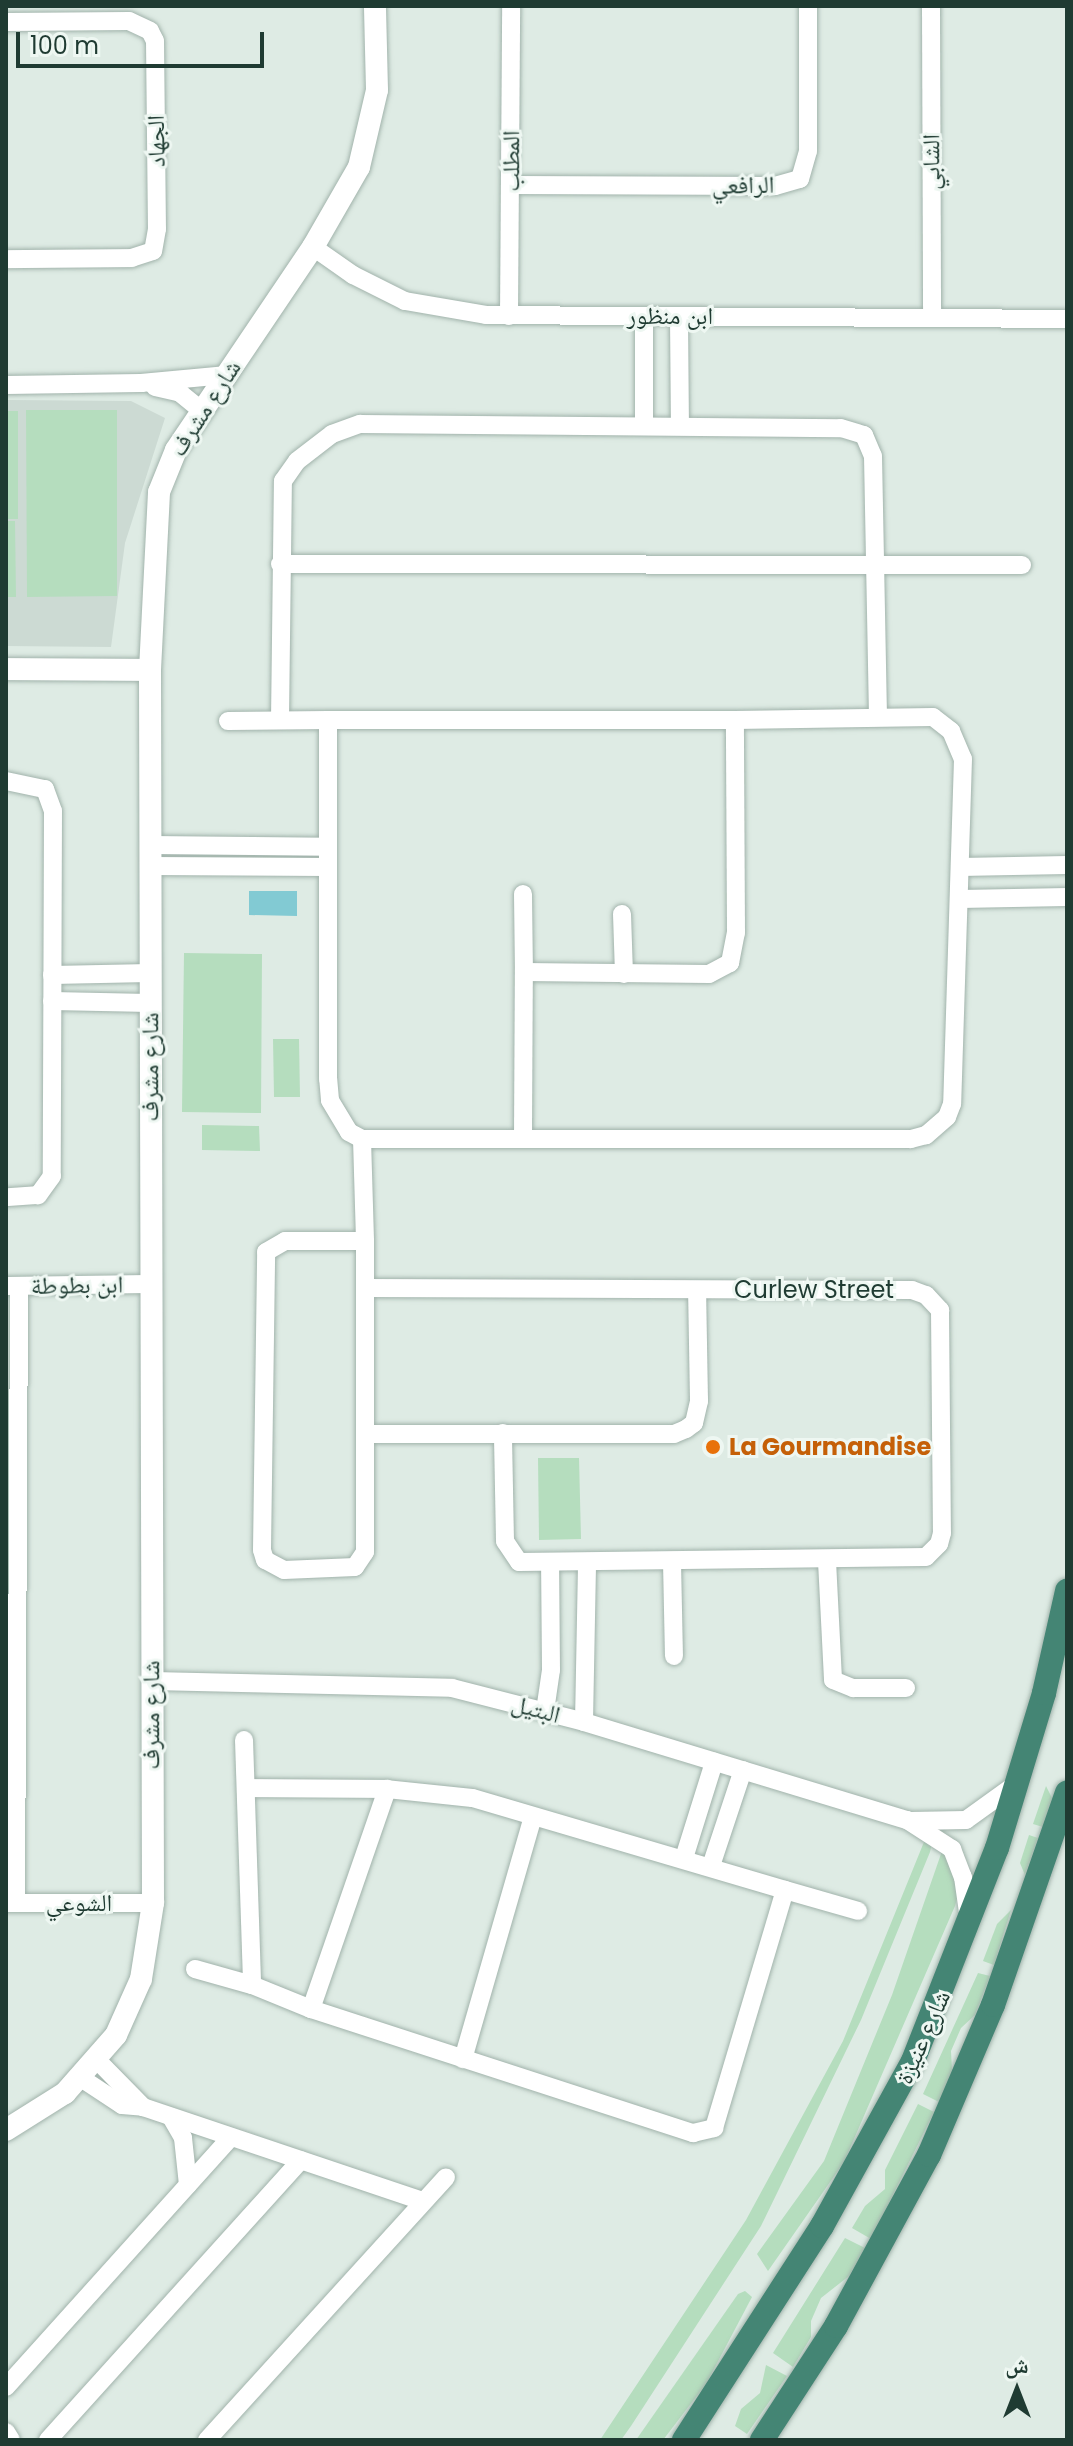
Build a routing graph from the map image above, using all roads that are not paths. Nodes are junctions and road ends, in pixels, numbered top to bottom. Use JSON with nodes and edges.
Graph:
{"nodes":[{"id":1,"x":375,"y":6,"type":"edge"},
{"id":2,"x":511,"y":6,"type":"edge"},
{"id":3,"x":808,"y":6,"type":"edge"},
{"id":4,"x":931,"y":6,"type":"edge"},
{"id":5,"x":6,"y":22,"type":"edge"},
{"id":6,"x":511,"y":185,"type":"junction"},
{"id":7,"x":313,"y":247,"type":"junction"},
{"id":8,"x":6,"y":259,"type":"edge"},
{"id":9,"x":509,"y":316,"type":"junction"},
{"id":10,"x":644,"y":316,"type":"junction"},
{"id":11,"x":679,"y":317,"type":"junction"},
{"id":12,"x":932,"y":318,"type":"junction"},
{"id":13,"x":1067,"y":319,"type":"edge"},
{"id":14,"x":1044,"y":322,"type":"junction"},
{"id":15,"x":1067,"y":330,"type":"edge"},
{"id":16,"x":225,"y":375,"type":"junction"},
{"id":17,"x":141,"y":383,"type":"junction"},
{"id":18,"x":6,"y":385,"type":"edge"},
{"id":19,"x":201,"y":410,"type":"junction"},
{"id":20,"x":644,"y":426,"type":"junction"},
{"id":21,"x":680,"y":426,"type":"junction"},
{"id":22,"x":280,"y":564,"type":"junction"},
{"id":23,"x":1022,"y":565,"type":"dead end"},
{"id":24,"x":875,"y":567,"type":"junction"},
{"id":25,"x":6,"y":669,"type":"edge"},
{"id":26,"x":150,"y":670,"type":"junction"},
{"id":27,"x":878,"y":717,"type":"junction"},
{"id":28,"x":280,"y":720,"type":"junction"},
{"id":29,"x":328,"y":720,"type":"junction"},
{"id":30,"x":735,"y":720,"type":"junction"},
{"id":31,"x":228,"y":721,"type":"dead end"},
{"id":32,"x":6,"y":781,"type":"edge"},
{"id":33,"x":328,"y":847,"type":"junction"},
{"id":34,"x":151,"y":856,"type":"junction"},
{"id":35,"x":1067,"y":865,"type":"edge"},
{"id":36,"x":1046,"y":866,"type":"junction"},
{"id":37,"x":328,"y":867,"type":"junction"},
{"id":38,"x":960,"y":867,"type":"junction"},
{"id":39,"x":523,"y":894,"type":"dead end"},
{"id":40,"x":1046,"y":897,"type":"junction"},
{"id":41,"x":1067,"y":897,"type":"edge"},
{"id":42,"x":960,"y":899,"type":"junction"},
{"id":43,"x":622,"y":914,"type":"dead end"},
{"id":44,"x":524,"y":972,"type":"junction"},
{"id":45,"x":150,"y":973,"type":"junction"},
{"id":46,"x":624,"y":974,"type":"junction"},
{"id":47,"x":52,"y":975,"type":"junction"},
{"id":48,"x":52,"y":1001,"type":"junction"},
{"id":49,"x":150,"y":1003,"type":"junction"},
{"id":50,"x":523,"y":1136,"type":"junction"},
{"id":51,"x":362,"y":1139,"type":"junction"},
{"id":52,"x":6,"y":1197,"type":"edge"},
{"id":53,"x":365,"y":1241,"type":"junction"},
{"id":54,"x":148,"y":1284,"type":"junction"},
{"id":55,"x":12,"y":1286,"type":"edge"},
{"id":56,"x":365,"y":1288,"type":"junction"},
{"id":57,"x":697,"y":1291,"type":"junction"},
{"id":58,"x":12,"y":1413,"type":"edge"},
{"id":59,"x":503,"y":1433,"type":"junction"},
{"id":60,"x":366,"y":1434,"type":"junction"},
{"id":61,"x":827,"y":1561,"type":"junction"},
{"id":62,"x":672,"y":1562,"type":"junction"},
{"id":63,"x":587,"y":1564,"type":"junction"},
{"id":64,"x":550,"y":1565,"type":"junction"},
{"id":65,"x":1067,"y":1591,"type":"edge"},
{"id":66,"x":674,"y":1656,"type":"dead end"},
{"id":67,"x":551,"y":1670,"type":"junction"},
{"id":68,"x":584,"y":1675,"type":"junction"},
{"id":69,"x":151,"y":1681,"type":"junction"},
{"id":70,"x":906,"y":1688,"type":"dead end"},
{"id":71,"x":12,"y":1700,"type":"edge"},
{"id":72,"x":545,"y":1711,"type":"junction"},
{"id":73,"x":584,"y":1722,"type":"junction"},
{"id":74,"x":244,"y":1740,"type":"dead end"},
{"id":75,"x":714,"y":1762,"type":"junction"},
{"id":76,"x":743,"y":1770,"type":"junction"},
{"id":77,"x":1016,"y":1784,"type":"junction"},
{"id":78,"x":246,"y":1788,"type":"junction"},
{"id":79,"x":387,"y":1789,"type":"junction"},
{"id":80,"x":1067,"y":1792,"type":"edge"},
{"id":81,"x":533,"y":1817,"type":"junction"},
{"id":82,"x":907,"y":1820,"type":"junction"},
{"id":83,"x":684,"y":1858,"type":"junction"},
{"id":84,"x":711,"y":1866,"type":"junction"},
{"id":85,"x":785,"y":1890,"type":"junction"},
{"id":86,"x":11,"y":1903,"type":"edge"},
{"id":87,"x":153,"y":1903,"type":"junction"},
{"id":88,"x":858,"y":1911,"type":"dead end"},
{"id":89,"x":970,"y":1927,"type":"junction"},
{"id":90,"x":195,"y":1969,"type":"dead end"},
{"id":91,"x":252,"y":1985,"type":"junction"},
{"id":92,"x":311,"y":2009,"type":"junction"},
{"id":93,"x":463,"y":2059,"type":"junction"},
{"id":94,"x":97,"y":2060,"type":"junction"},
{"id":95,"x":81,"y":2078,"type":"junction"},
{"id":96,"x":143,"y":2107,"type":"junction"},
{"id":97,"x":171,"y":2117,"type":"junction"},
{"id":98,"x":6,"y":2130,"type":"edge"},
{"id":99,"x":231,"y":2137,"type":"junction"},
{"id":100,"x":301,"y":2160,"type":"junction"},
{"id":101,"x":446,"y":2177,"type":"dead end"},
{"id":102,"x":188,"y":2185,"type":"junction"},
{"id":103,"x":420,"y":2200,"type":"junction"},
{"id":104,"x":6,"y":2387,"type":"edge"},
{"id":105,"x":6,"y":2432,"type":"edge"},
{"id":106,"x":11,"y":2440,"type":"edge"},
{"id":107,"x":48,"y":2440,"type":"edge"},
{"id":108,"x":207,"y":2440,"type":"edge"},
{"id":109,"x":684,"y":2440,"type":"edge"},
{"id":110,"x":762,"y":2440,"type":"edge"}],
"edges":[{"from":1,"to":7,"type":"street","name":"شارع مشرف"},
{"from":2,"to":6,"type":"street","name":"المطلب"},
{"from":3,"to":6,"type":"street","name":"الرافعي"},
{"from":4,"to":12,"type":"street","name":"الشابي"},
{"from":5,"to":8,"type":"street","name":"الجهاد"},
{"from":6,"to":9,"type":"street","name":"المطلب"},
{"from":7,"to":9,"type":"street","name":"ابن منظور"},
{"from":7,"to":16,"type":"street","name":"شارع مشرف"},
{"from":9,"to":10,"type":"street","name":"ابن منظور"},
{"from":10,"to":11,"type":"street","name":"ابن منظور"},
{"from":10,"to":20,"type":"street"},
{"from":11,"to":12,"type":"street","name":"ابن منظور"},
{"from":11,"to":21,"type":"street"},
{"from":12,"to":14,"type":"street","name":"ابن منظور"},
{"from":13,"to":14,"type":"street","name":"ابن منظور"},
{"from":14,"to":15,"type":"street","name":"ابن منظور"},
{"from":16,"to":17,"type":"street"},
{"from":16,"to":19,"type":"street","name":"شارع مشرف"},
{"from":17,"to":18,"type":"street"},
{"from":17,"to":19,"type":"street"},
{"from":19,"to":26,"type":"street","name":"شارع مشرف"},
{"from":20,"to":21,"type":"street"},
{"from":20,"to":22,"type":"street"},
{"from":21,"to":24,"type":"street"},
{"from":22,"to":24,"type":"street"},
{"from":22,"to":28,"type":"street"},
{"from":23,"to":24,"type":"street"},
{"from":24,"to":27,"type":"street"},
{"from":25,"to":26,"type":"street"},
{"from":26,"to":34,"type":"street","name":"شارع مشرف"},
{"from":27,"to":30,"type":"street"},
{"from":27,"to":38,"type":"street"},
{"from":28,"to":29,"type":"street"},
{"from":28,"to":31,"type":"street"},
{"from":29,"to":30,"type":"street"},
{"from":29,"to":33,"type":"street"},
{"from":30,"to":46,"type":"street"},
{"from":32,"to":47,"type":"street"},
{"from":33,"to":34,"type":"street"},
{"from":33,"to":37,"type":"street"},
{"from":34,"to":37,"type":"street"},
{"from":34,"to":45,"type":"street","name":"شارع مشرف"},
{"from":35,"to":36,"type":"street"},
{"from":36,"to":38,"type":"street"},
{"from":36,"to":40,"type":"street"},
{"from":37,"to":51,"type":"street"},
{"from":38,"to":42,"type":"street"},
{"from":39,"to":44,"type":"street"},
{"from":40,"to":41,"type":"street"},
{"from":40,"to":42,"type":"street"},
{"from":42,"to":50,"type":"street"},
{"from":43,"to":46,"type":"street"},
{"from":44,"to":46,"type":"street"},
{"from":44,"to":50,"type":"street"},
{"from":45,"to":47,"type":"street"},
{"from":45,"to":49,"type":"street","name":"شارع مشرف"},
{"from":47,"to":48,"type":"street"},
{"from":48,"to":49,"type":"street"},
{"from":48,"to":52,"type":"street"},
{"from":49,"to":54,"type":"street","name":"شارع مشرف"},
{"from":50,"to":51,"type":"street"},
{"from":51,"to":53,"type":"street"},
{"from":53,"to":56,"type":"street"},
{"from":53,"to":60,"type":"street"},
{"from":54,"to":55,"type":"street","name":"ابن بطوطة"},
{"from":54,"to":69,"type":"street","name":"شارع مشرف"},
{"from":55,"to":58,"type":"street"},
{"from":56,"to":57,"type":"street","name":"Curlew Street"},
{"from":56,"to":60,"type":"street"},
{"from":57,"to":59,"type":"street"},
{"from":57,"to":61,"type":"street","name":"Curlew Street"},
{"from":58,"to":71,"type":"street"},
{"from":59,"to":60,"type":"street"},
{"from":59,"to":64,"type":"street","name":"Curlew Street"},
{"from":61,"to":62,"type":"street","name":"Curlew Street"},
{"from":61,"to":70,"type":"street"},
{"from":62,"to":63,"type":"street","name":"Curlew Street"},
{"from":62,"to":66,"type":"street"},
{"from":63,"to":64,"type":"street","name":"Curlew Street"},
{"from":63,"to":68,"type":"street"},
{"from":64,"to":67,"type":"street"},
{"from":65,"to":77,"type":"highway","name":"شارع عنيزة"},
{"from":67,"to":68,"type":"street"},
{"from":67,"to":72,"type":"street"},
{"from":68,"to":73,"type":"street"},
{"from":69,"to":72,"type":"street","name":"البتيل"},
{"from":69,"to":87,"type":"street","name":"شارع مشرف"},
{"from":71,"to":86,"type":"street"},
{"from":72,"to":73,"type":"street","name":"البتيل"},
{"from":73,"to":75,"type":"street","name":"البتيل"},
{"from":74,"to":78,"type":"street"},
{"from":75,"to":76,"type":"street","name":"البتيل"},
{"from":75,"to":83,"type":"street"},
{"from":76,"to":82,"type":"street","name":"البتيل"},
{"from":76,"to":84,"type":"street"},
{"from":77,"to":82,"type":"street","name":"البتيل"},
{"from":77,"to":89,"type":"highway","name":"شارع عنيزة"},
{"from":78,"to":79,"type":"street"},
{"from":78,"to":91,"type":"street"},
{"from":79,"to":81,"type":"street"},
{"from":79,"to":92,"type":"street"},
{"from":80,"to":110,"type":"highway"},
{"from":81,"to":83,"type":"street"},
{"from":81,"to":93,"type":"street"},
{"from":82,"to":89,"type":"street","name":"البتيل"},
{"from":83,"to":84,"type":"street"},
{"from":84,"to":85,"type":"street"},
{"from":85,"to":88,"type":"street"},
{"from":85,"to":93,"type":"street"},
{"from":86,"to":87,"type":"street","name":"الشوعي"},
{"from":87,"to":94,"type":"street","name":"شارع مشرف"},
{"from":89,"to":109,"type":"highway","name":"شارع عنيزة"},
{"from":90,"to":91,"type":"street"},
{"from":91,"to":92,"type":"street"},
{"from":92,"to":93,"type":"street"},
{"from":94,"to":95,"type":"street","name":"شارع مشرف"},
{"from":94,"to":96,"type":"street"},
{"from":95,"to":96,"type":"street"},
{"from":95,"to":98,"type":"street","name":"شارع مشرف"},
{"from":96,"to":97,"type":"street"},
{"from":97,"to":99,"type":"street"},
{"from":97,"to":102,"type":"street"},
{"from":99,"to":100,"type":"street"},
{"from":99,"to":102,"type":"street"},
{"from":100,"to":103,"type":"street"},
{"from":100,"to":107,"type":"street"},
{"from":101,"to":103,"type":"street"},
{"from":102,"to":104,"type":"street"},
{"from":103,"to":108,"type":"street"},
{"from":105,"to":106,"type":"street"}]}
